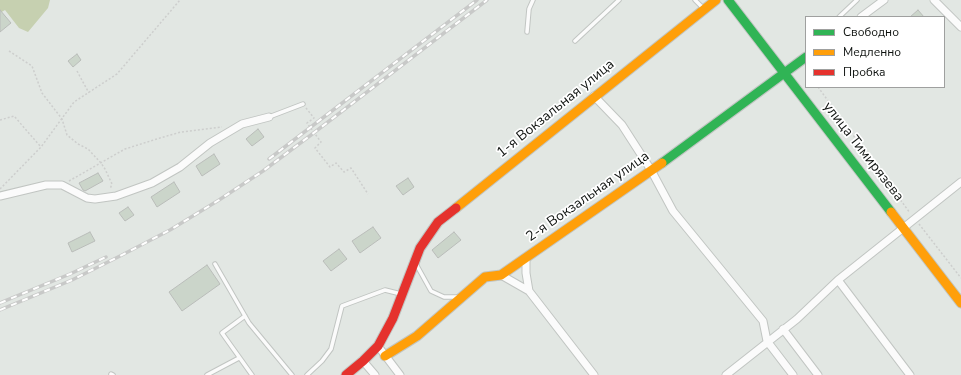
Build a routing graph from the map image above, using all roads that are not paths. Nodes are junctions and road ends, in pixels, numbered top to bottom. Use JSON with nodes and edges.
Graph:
{"nodes":[{"id":1,"x":533,"y":0,"type":"edge"},
{"id":2,"x":619,"y":0,"type":"edge"},
{"id":3,"x":695,"y":0,"type":"edge"},
{"id":4,"x":716,"y":0,"type":"edge"},
{"id":5,"x":728,"y":0,"type":"edge"},
{"id":6,"x":856,"y":0,"type":"edge"},
{"id":7,"x":884,"y":0,"type":"edge"},
{"id":8,"x":934,"y":0,"type":"edge"},
{"id":9,"x":705,"y":9,"type":"junction"},
{"id":10,"x":840,"y":16,"type":"edge"},
{"id":11,"x":862,"y":16,"type":"edge"},
{"id":12,"x":961,"y":27,"type":"edge"},
{"id":13,"x":527,"y":32,"type":"dead end"},
{"id":14,"x":575,"y":41,"type":"dead end"},
{"id":15,"x":805,"y":58,"type":"edge"},
{"id":16,"x":784,"y":73,"type":"junction"},
{"id":17,"x":594,"y":96,"type":"junction"},
{"id":18,"x":303,"y":104,"type":"road end"},
{"id":19,"x":269,"y":117,"type":"joint"},
{"id":20,"x":651,"y":170,"type":"junction"},
{"id":21,"x":961,"y":182,"type":"edge"},
{"id":22,"x":0,"y":196,"type":"edge"},
{"id":23,"x":904,"y":228,"type":"junction"},
{"id":24,"x":526,"y":258,"type":"junction"},
{"id":25,"x":415,"y":262,"type":"junction"},
{"id":26,"x":215,"y":264,"type":"dead end"},
{"id":27,"x":501,"y":275,"type":"junction"},
{"id":28,"x":838,"y":280,"type":"junction"},
{"id":29,"x":529,"y":291,"type":"junction"},
{"id":30,"x":403,"y":294,"type":"junction"},
{"id":31,"x":461,"y":297,"type":"junction"},
{"id":32,"x":961,"y":303,"type":"edge"},
{"id":33,"x":245,"y":316,"type":"junction"},
{"id":34,"x":783,"y":329,"type":"junction"},
{"id":35,"x":767,"y":341,"type":"junction"},
{"id":36,"x":378,"y":346,"type":"junction"},
{"id":37,"x":385,"y":356,"type":"junction"},
{"id":38,"x":239,"y":358,"type":"junction"},
{"id":39,"x":364,"y":361,"type":"junction"},
{"id":40,"x":207,"y":375,"type":"edge"},
{"id":41,"x":252,"y":375,"type":"edge"},
{"id":42,"x":292,"y":375,"type":"edge"},
{"id":43,"x":307,"y":375,"type":"edge"},
{"id":44,"x":346,"y":375,"type":"edge"},
{"id":45,"x":375,"y":375,"type":"edge"},
{"id":46,"x":400,"y":375,"type":"edge"},
{"id":47,"x":594,"y":375,"type":"edge"},
{"id":48,"x":726,"y":375,"type":"edge"},
{"id":49,"x":793,"y":375,"type":"edge"},
{"id":50,"x":818,"y":375,"type":"edge"},
{"id":51,"x":910,"y":375,"type":"edge"}],
"edges":[{"from":1,"to":13,"type":"lane"},
{"from":2,"to":14,"type":"lane"},
{"from":3,"to":9,"type":"lane"},
{"from":4,"to":9,"type":"street","name":"1-я Вокзальная улица"},
{"from":5,"to":16,"type":"street","name":"улица Тимирязева"},
{"from":6,"to":10,"type":"lane"},
{"from":7,"to":11,"type":"street"},
{"from":8,"to":12,"type":"street"},
{"from":9,"to":17,"type":"street","name":"1-я Вокзальная улица"},
{"from":15,"to":16,"type":"street","name":"2-я Вокзальная улица"},
{"from":16,"to":20,"type":"street","name":"2-я Вокзальная улица"},
{"from":16,"to":23,"type":"street","name":"улица Тимирязева"},
{"from":17,"to":20,"type":"street"},
{"from":17,"to":25,"type":"street","name":"1-я Вокзальная улица"},
{"from":18,"to":19,"type":"lane"},
{"from":19,"to":22,"type":"street"},
{"from":20,"to":24,"type":"street","name":"2-я Вокзальная улица"},
{"from":20,"to":35,"type":"street"},
{"from":21,"to":23,"type":"street"},
{"from":23,"to":28,"type":"street"},
{"from":23,"to":32,"type":"street","name":"улица Тимирязева"},
{"from":24,"to":27,"type":"street","name":"2-я Вокзальная улица"},
{"from":24,"to":29,"type":"street"},
{"from":25,"to":30,"type":"street","name":"1-я Вокзальная улица"},
{"from":25,"to":31,"type":"lane"},
{"from":26,"to":33,"type":"lane"},
{"from":27,"to":29,"type":"street"},
{"from":27,"to":31,"type":"street","name":"2-я Вокзальная улица"},
{"from":28,"to":34,"type":"street"},
{"from":28,"to":51,"type":"street"},
{"from":29,"to":47,"type":"street"},
{"from":30,"to":36,"type":"street","name":"1-я Вокзальная улица"},
{"from":30,"to":43,"type":"lane"},
{"from":31,"to":37,"type":"street","name":"2-я Вокзальная улица"},
{"from":33,"to":38,"type":"lane"},
{"from":33,"to":42,"type":"lane"},
{"from":34,"to":35,"type":"street"},
{"from":34,"to":50,"type":"street"},
{"from":35,"to":48,"type":"street"},
{"from":35,"to":49,"type":"street"},
{"from":36,"to":37,"type":"street"},
{"from":36,"to":39,"type":"street","name":"1-я Вокзальная улица"},
{"from":37,"to":46,"type":"street"},
{"from":38,"to":40,"type":"lane"},
{"from":38,"to":41,"type":"lane"},
{"from":39,"to":44,"type":"street"},
{"from":39,"to":45,"type":"street"}]}
